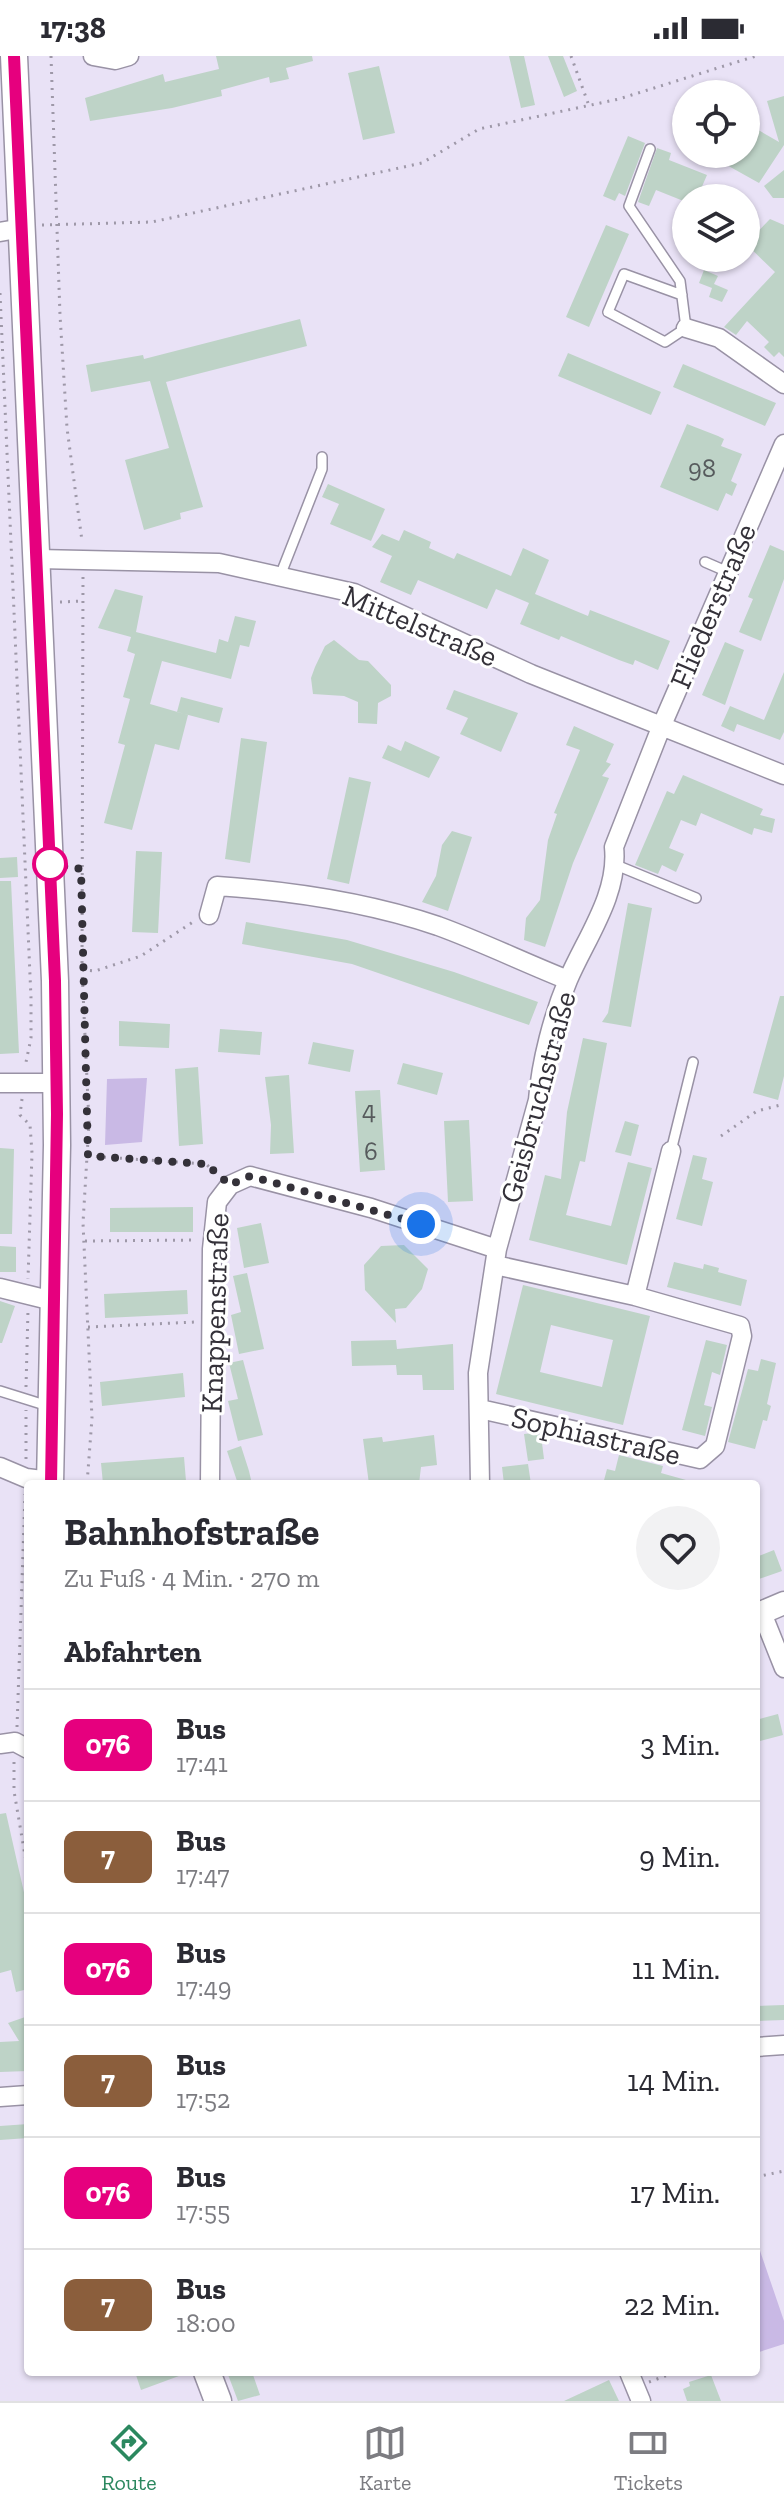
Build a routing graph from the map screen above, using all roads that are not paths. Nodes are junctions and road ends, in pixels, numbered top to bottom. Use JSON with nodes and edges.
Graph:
{"nodes":[{"id":1,"x":14,"y":56,"type":"edge"},
{"id":2,"x":93,"y":56,"type":"edge"},
{"id":3,"x":129,"y":56,"type":"edge"},
{"id":4,"x":650,"y":149,"type":"dead end"},
{"id":5,"x":11,"y":230,"type":"edge"},
{"id":6,"x":682,"y":295,"type":"junction"},
{"id":7,"x":686,"y":328,"type":"junction"},
{"id":8,"x":784,"y":384,"type":"edge"},
{"id":9,"x":784,"y":444,"type":"edge"},
{"id":10,"x":322,"y":457,"type":"dead end"},
{"id":11,"x":38,"y":559,"type":"junction"},
{"id":12,"x":705,"y":562,"type":"dead end"},
{"id":13,"x":728,"y":572,"type":"junction"},
{"id":14,"x":280,"y":576,"type":"junction"},
{"id":15,"x":662,"y":725,"type":"junction"},
{"id":16,"x":784,"y":775,"type":"edge"},
{"id":17,"x":616,"y":865,"type":"junction"},
{"id":18,"x":696,"y":898,"type":"dead end"},
{"id":19,"x":209,"y":915,"type":"road end"},
{"id":20,"x":568,"y":980,"type":"junction"},
{"id":21,"x":693,"y":1062,"type":"dead end"},
{"id":22,"x":0,"y":1083,"type":"edge"},
{"id":23,"x":57,"y":1083,"type":"junction"},
{"id":24,"x":671,"y":1151,"type":"joint"},
{"id":25,"x":496,"y":1257,"type":"junction"},
{"id":26,"x":0,"y":1288,"type":"edge"},
{"id":27,"x":635,"y":1296,"type":"junction"},
{"id":28,"x":53,"y":1301,"type":"junction"},
{"id":29,"x":0,"y":1391,"type":"edge"},
{"id":30,"x":51,"y":1407,"type":"junction"},
{"id":31,"x":480,"y":1409,"type":"junction"},
{"id":32,"x":0,"y":1467,"type":"edge"},
{"id":33,"x":38,"y":1480,"type":"edge"},
{"id":34,"x":50,"y":1480,"type":"edge"},
{"id":35,"x":210,"y":1480,"type":"edge"},
{"id":36,"x":480,"y":1480,"type":"edge"},
{"id":37,"x":784,"y":1603,"type":"edge"},
{"id":38,"x":760,"y":1614,"type":"edge"},
{"id":39,"x":760,"y":1616,"type":"edge"},
{"id":40,"x":784,"y":1668,"type":"edge"},
{"id":41,"x":0,"y":1744,"type":"edge"},
{"id":42,"x":24,"y":1747,"type":"edge"},
{"id":43,"x":784,"y":2045,"type":"edge"},
{"id":44,"x":760,"y":2047,"type":"edge"},
{"id":45,"x":24,"y":2095,"type":"edge"},
{"id":46,"x":0,"y":2097,"type":"edge"},
{"id":47,"x":209,"y":2376,"type":"edge"},
{"id":48,"x":218,"y":2401,"type":"edge"}],
"edges":[{"from":1,"to":5,"type":"main road"},
{"from":2,"to":3,"type":"street"},
{"from":4,"to":6,"type":"lane"},
{"from":5,"to":11,"type":"main road"},
{"from":6,"to":7,"type":"lane"},
{"from":6,"to":7,"type":"lane"},
{"from":7,"to":8,"type":"street"},
{"from":9,"to":13,"type":"street","name":"Fliederstraße"},
{"from":10,"to":14,"type":"lane"},
{"from":11,"to":14,"type":"street","name":"Mittelstraße"},
{"from":11,"to":23,"type":"main road"},
{"from":12,"to":13,"type":"lane"},
{"from":13,"to":15,"type":"street","name":"Fliederstraße"},
{"from":14,"to":15,"type":"street","name":"Mittelstraße"},
{"from":15,"to":16,"type":"street","name":"Mittelstraße"},
{"from":15,"to":17,"type":"street","name":"Geisbruchstraße"},
{"from":17,"to":18,"type":"lane"},
{"from":17,"to":20,"type":"street","name":"Geisbruchstraße"},
{"from":19,"to":20,"type":"street"},
{"from":20,"to":25,"type":"street","name":"Geisbruchstraße"},
{"from":21,"to":24,"type":"lane"},
{"from":22,"to":23,"type":"street"},
{"from":23,"to":28,"type":"main road"},
{"from":24,"to":27,"type":"street"},
{"from":25,"to":27,"type":"street","name":"Sophiastraße"},
{"from":25,"to":31,"type":"street","name":"Geisbruchstraße"},
{"from":25,"to":35,"type":"street","name":"Knappenstraße"},
{"from":26,"to":28,"type":"street"},
{"from":27,"to":31,"type":"street","name":"Sophiastraße"},
{"from":28,"to":30,"type":"main road"},
{"from":29,"to":30,"type":"lane"},
{"from":30,"to":34,"type":"main road"},
{"from":31,"to":36,"type":"street","name":"Geisbruchstraße"},
{"from":32,"to":33,"type":"street"},
{"from":37,"to":38,"type":"street"},
{"from":39,"to":40,"type":"street"},
{"from":41,"to":42,"type":"street"},
{"from":43,"to":44,"type":"street"},
{"from":45,"to":46,"type":"street"},
{"from":47,"to":48,"type":"main road"}]}
